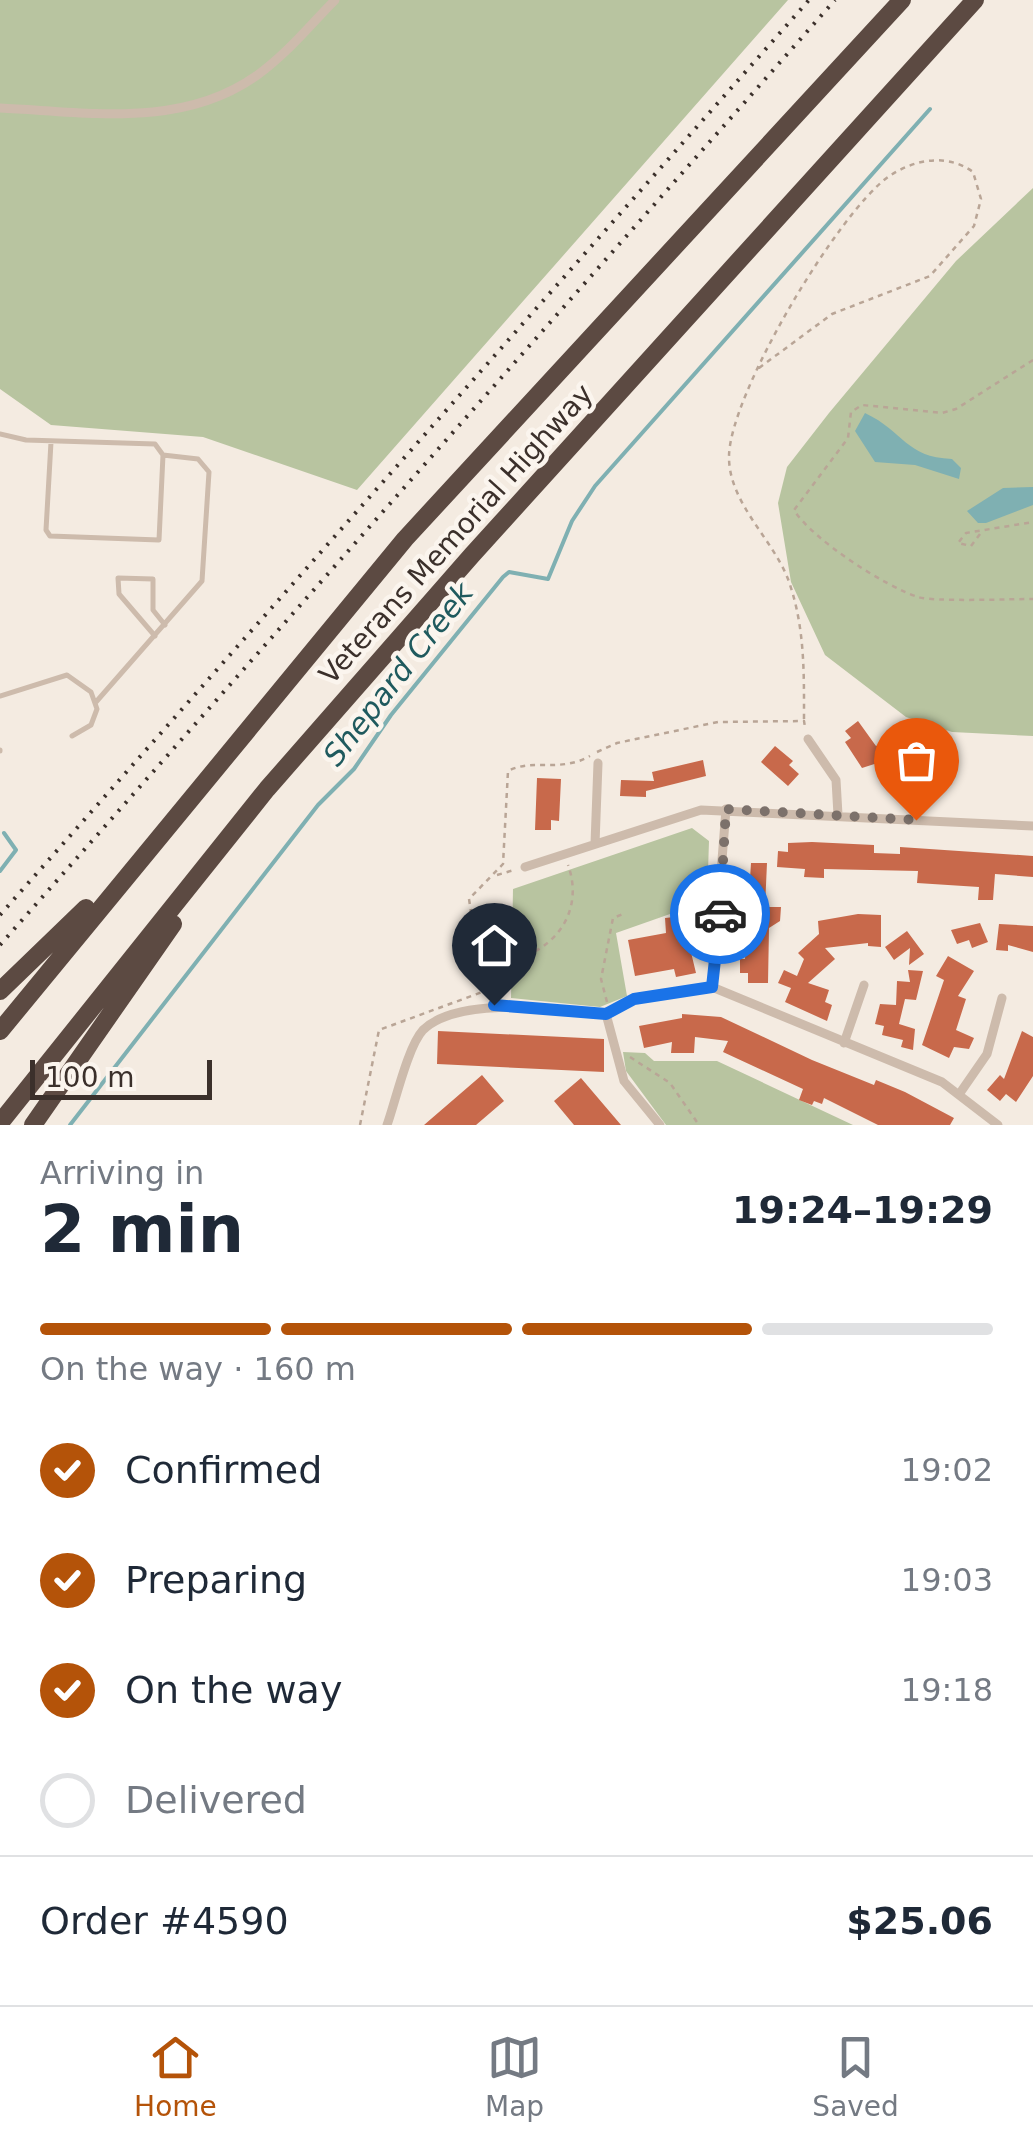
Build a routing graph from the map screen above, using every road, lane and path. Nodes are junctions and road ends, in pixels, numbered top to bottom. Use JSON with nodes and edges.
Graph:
{"nodes":[{"id":1,"x":335,"y":0,"type":"edge"},
{"id":2,"x":902,"y":0,"type":"edge"},
{"id":3,"x":975,"y":0,"type":"edge"},
{"id":4,"x":0,"y":108,"type":"edge"},
{"id":5,"x":1033,"y":360,"type":"edge"},
{"id":6,"x":759,"y":368,"type":"junction"},
{"id":7,"x":0,"y":434,"type":"edge"},
{"id":8,"x":51,"y":442,"type":"junction"},
{"id":9,"x":163,"y":455,"type":"junction"},
{"id":10,"x":1033,"y":522,"type":"edge"},
{"id":11,"x":980,"y":534,"type":"dead end"},
{"id":12,"x":1033,"y":599,"type":"edge"},
{"id":13,"x":165,"y":625,"type":"junction"},
{"id":14,"x":155,"y":636,"type":"junction"},
{"id":15,"x":0,"y":696,"type":"edge"},
{"id":16,"x":96,"y":702,"type":"junction"},
{"id":17,"x":804,"y":722,"type":"dead end"},
{"id":18,"x":72,"y":736,"type":"dead end"},
{"id":19,"x":808,"y":738,"type":"dead end"},
{"id":20,"x":598,"y":763,"type":"dead end"},
{"id":21,"x":267,"y":789,"type":"junction"},
{"id":22,"x":726,"y":809,"type":"junction"},
{"id":23,"x":838,"y":815,"type":"junction"},
{"id":24,"x":1033,"y":826,"type":"edge"},
{"id":25,"x":595,"y":844,"type":"junction"},
{"id":26,"x":564,"y":854,"type":"junction"},
{"id":27,"x":137,"y":859,"type":"junction"},
{"id":28,"x":524,"y":868,"type":"joint"},
{"id":29,"x":496,"y":876,"type":"dead end"},
{"id":30,"x":622,"y":914,"type":"dead end"},
{"id":31,"x":524,"y":969,"type":"dead end"},
{"id":32,"x":864,"y":986,"type":"dead end"},
{"id":33,"x":712,"y":987,"type":"junction"},
{"id":34,"x":0,"y":991,"type":"edge"},
{"id":35,"x":1002,"y":998,"type":"dead end"},
{"id":36,"x":606,"y":1014,"type":"junction"},
{"id":37,"x":0,"y":1030,"type":"edge"},
{"id":38,"x":844,"y":1044,"type":"junction"},
{"id":39,"x":619,"y":1061,"type":"junction"},
{"id":40,"x":960,"y":1093,"type":"junction"},
{"id":41,"x":0,"y":1124,"type":"edge"},
{"id":42,"x":33,"y":1125,"type":"edge"},
{"id":43,"x":387,"y":1125,"type":"edge"},
{"id":44,"x":660,"y":1125,"type":"edge"},
{"id":45,"x":699,"y":1125,"type":"edge"},
{"id":46,"x":998,"y":1125,"type":"edge"}],
"edges":[{"from":1,"to":4,"type":"street"},
{"from":2,"to":27,"type":"highway","name":"Veterans Memorial Highway"},
{"from":3,"to":21,"type":"highway","name":"Veterans Memorial Highway"},
{"from":5,"to":12,"type":"path"},
{"from":6,"to":6,"type":"path"},
{"from":6,"to":17,"type":"path"},
{"from":7,"to":8,"type":"lane"},
{"from":8,"to":9,"type":"lane"},
{"from":8,"to":9,"type":"lane"},
{"from":9,"to":13,"type":"lane"},
{"from":10,"to":11,"type":"path"},
{"from":13,"to":14,"type":"lane"},
{"from":13,"to":14,"type":"lane"},
{"from":14,"to":16,"type":"lane"},
{"from":15,"to":16,"type":"lane"},
{"from":16,"to":18,"type":"lane"},
{"from":19,"to":23,"type":"street"},
{"from":20,"to":25,"type":"street"},
{"from":21,"to":41,"type":"highway","name":"Veterans Memorial Highway"},
{"from":21,"to":42,"type":"highway"},
{"from":22,"to":23,"type":"street"},
{"from":22,"to":25,"type":"street"},
{"from":22,"to":33,"type":"street"},
{"from":23,"to":24,"type":"street"},
{"from":25,"to":26,"type":"street"},
{"from":26,"to":28,"type":"street"},
{"from":26,"to":31,"type":"path"},
{"from":27,"to":34,"type":"highway"},
{"from":27,"to":37,"type":"highway","name":"Veterans Memorial Highway"},
{"from":28,"to":29,"type":"path"},
{"from":30,"to":36,"type":"path"},
{"from":32,"to":38,"type":"street"},
{"from":33,"to":36,"type":"street"},
{"from":33,"to":38,"type":"street"},
{"from":35,"to":40,"type":"street"},
{"from":36,"to":39,"type":"street"},
{"from":36,"to":43,"type":"street"},
{"from":38,"to":40,"type":"street"},
{"from":39,"to":44,"type":"street"},
{"from":39,"to":45,"type":"path"},
{"from":40,"to":46,"type":"street"}]}
